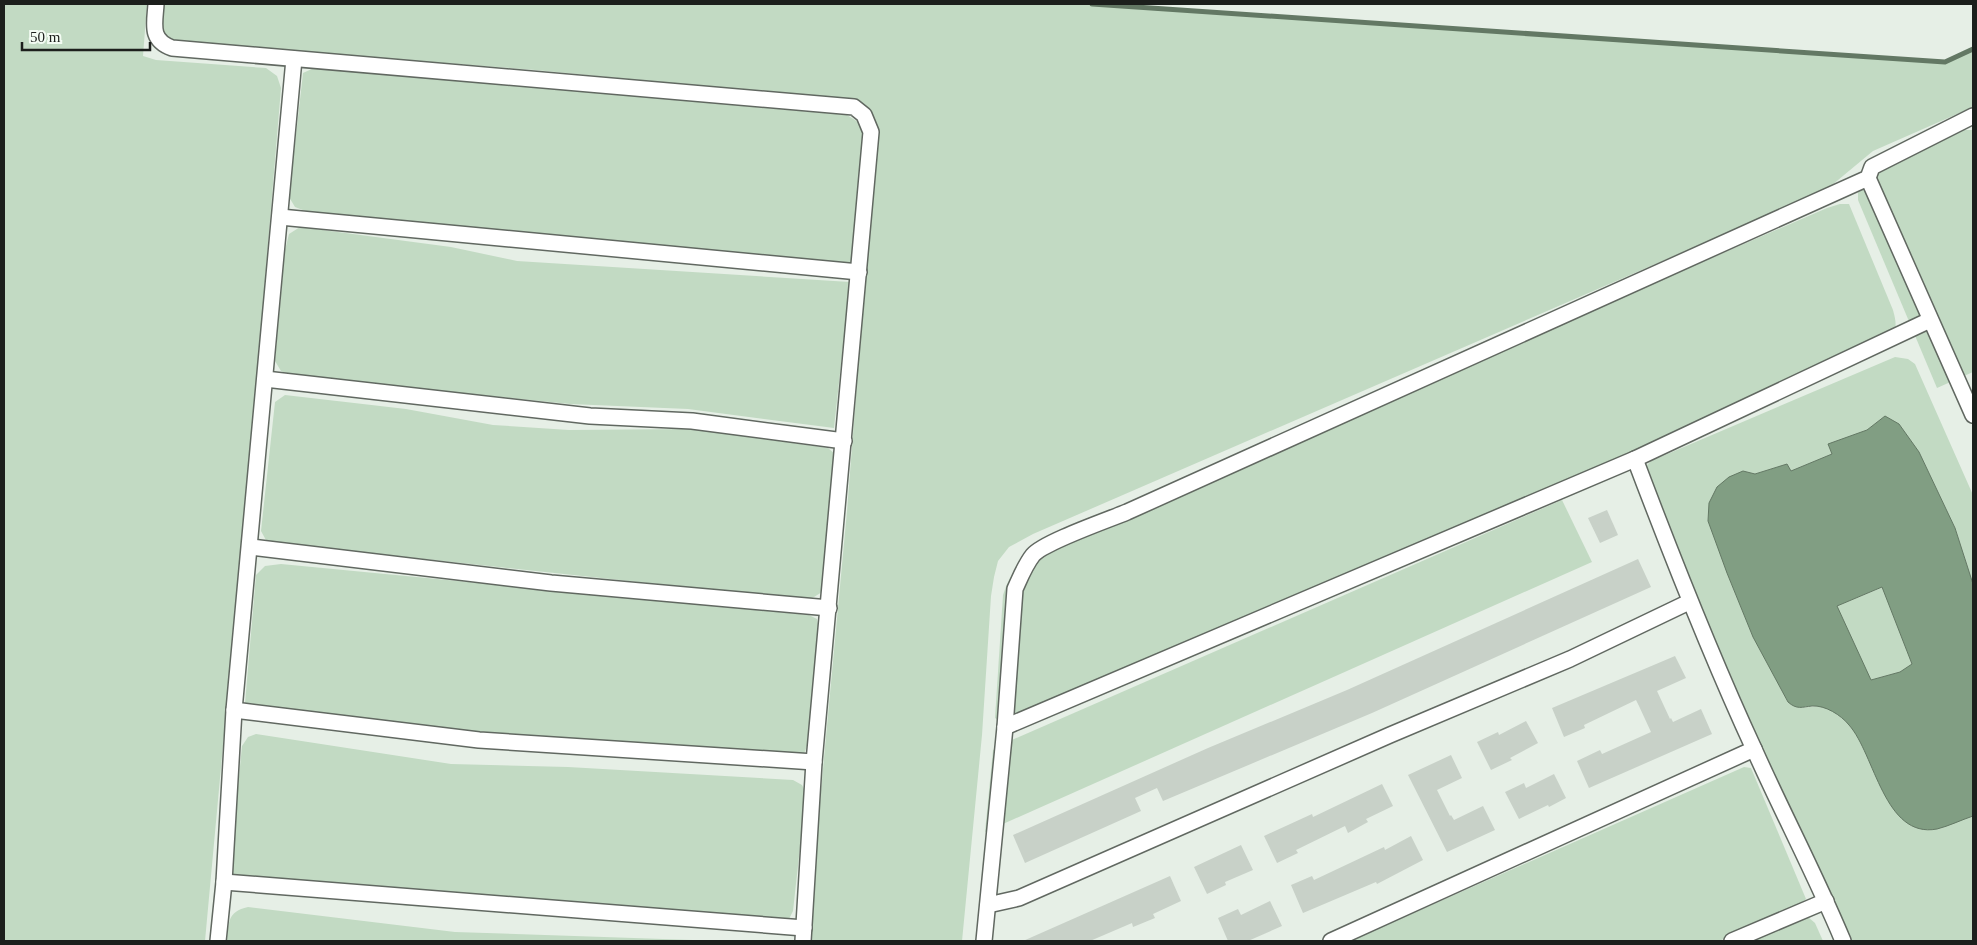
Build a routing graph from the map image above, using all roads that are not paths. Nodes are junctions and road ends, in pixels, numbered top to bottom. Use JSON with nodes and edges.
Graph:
{"nodes":[{"id":1,"x":156,"y":4,"type":"edge"},
{"id":2,"x":294,"y":59,"type":"junction"},
{"id":3,"x":1973,"y":116,"type":"edge"},
{"id":4,"x":1868,"y":178,"type":"junction"},
{"id":5,"x":280,"y":217,"type":"junction"},
{"id":6,"x":859,"y":272,"type":"junction"},
{"id":7,"x":1930,"y":320,"type":"junction"},
{"id":8,"x":265,"y":380,"type":"junction"},
{"id":9,"x":1973,"y":415,"type":"edge"},
{"id":10,"x":844,"y":440,"type":"junction"},
{"id":11,"x":1635,"y":459,"type":"junction"},
{"id":12,"x":250,"y":547,"type":"junction"},
{"id":13,"x":1689,"y":602,"type":"junction"},
{"id":14,"x":829,"y":608,"type":"junction"},
{"id":15,"x":234,"y":710,"type":"junction"},
{"id":16,"x":1005,"y":727,"type":"junction"},
{"id":17,"x":1754,"y":750,"type":"junction"},
{"id":18,"x":814,"y":762,"type":"junction"},
{"id":19,"x":224,"y":882,"type":"junction"},
{"id":20,"x":1826,"y":901,"type":"junction"},
{"id":21,"x":988,"y":905,"type":"junction"},
{"id":22,"x":804,"y":934,"type":"edge"},
{"id":23,"x":218,"y":941,"type":"edge"},
{"id":24,"x":984,"y":941,"type":"edge"},
{"id":25,"x":1331,"y":941,"type":"edge"},
{"id":26,"x":1732,"y":941,"type":"edge"},
{"id":27,"x":1843,"y":941,"type":"edge"}],
"edges":[{"from":1,"to":2,"type":"street"},
{"from":2,"to":5,"type":"street"},
{"from":2,"to":6,"type":"street"},
{"from":3,"to":4,"type":"street"},
{"from":4,"to":7,"type":"street"},
{"from":4,"to":16,"type":"street"},
{"from":5,"to":6,"type":"street"},
{"from":5,"to":8,"type":"street"},
{"from":6,"to":10,"type":"street"},
{"from":7,"to":9,"type":"street"},
{"from":7,"to":11,"type":"street"},
{"from":8,"to":10,"type":"street"},
{"from":8,"to":12,"type":"street"},
{"from":10,"to":14,"type":"street"},
{"from":11,"to":13,"type":"street"},
{"from":11,"to":16,"type":"street"},
{"from":12,"to":14,"type":"street"},
{"from":12,"to":15,"type":"street"},
{"from":13,"to":17,"type":"street"},
{"from":13,"to":21,"type":"street"},
{"from":14,"to":18,"type":"street"},
{"from":15,"to":18,"type":"street"},
{"from":15,"to":19,"type":"street"},
{"from":16,"to":21,"type":"street"},
{"from":17,"to":20,"type":"street"},
{"from":17,"to":25,"type":"street"},
{"from":18,"to":22,"type":"street"},
{"from":19,"to":22,"type":"street"},
{"from":19,"to":23,"type":"street"},
{"from":20,"to":26,"type":"street"},
{"from":20,"to":27,"type":"street"},
{"from":21,"to":24,"type":"street"}]}
